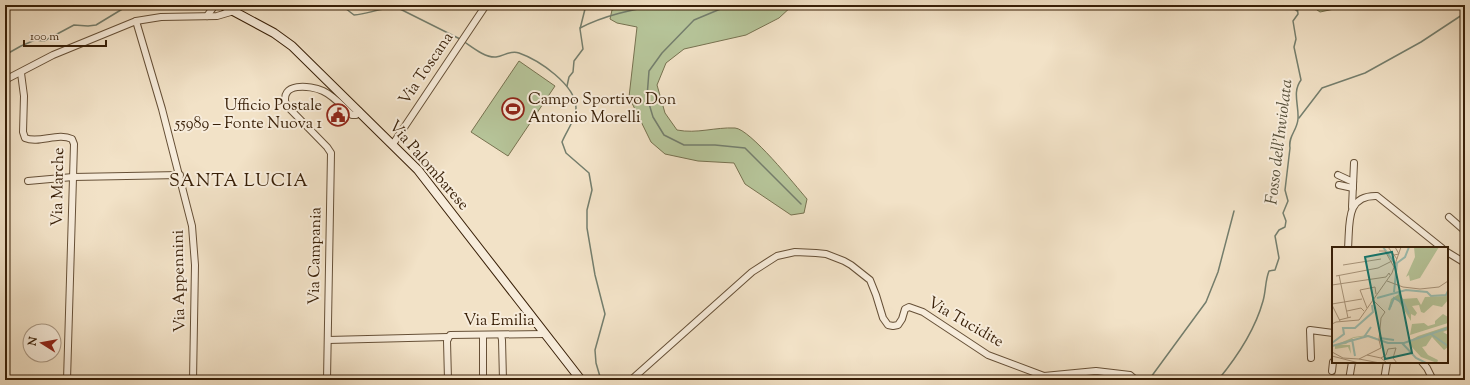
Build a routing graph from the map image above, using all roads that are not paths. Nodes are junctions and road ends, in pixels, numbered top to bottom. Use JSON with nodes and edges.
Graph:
{"nodes":[{"id":1,"x":9,"y":5,"type":"edge"},
{"id":2,"x":215,"y":5,"type":"edge"},
{"id":3,"x":222,"y":5,"type":"edge"},
{"id":4,"x":5,"y":7,"type":"edge"},
{"id":5,"x":484,"y":7,"type":"edge"},
{"id":6,"x":234,"y":11,"type":"junction"},
{"id":7,"x":207,"y":16,"type":"junction"},
{"id":8,"x":136,"y":21,"type":"junction"},
{"id":9,"x":20,"y":73,"type":"junction"},
{"id":10,"x":5,"y":80,"type":"edge"},
{"id":11,"x":359,"y":111,"type":"junction"},
{"id":12,"x":393,"y":144,"type":"junction"},
{"id":13,"x":1354,"y":163,"type":"dead end"},
{"id":14,"x":180,"y":175,"type":"junction"},
{"id":15,"x":1338,"y":175,"type":"dead end"},
{"id":16,"x":73,"y":177,"type":"junction"},
{"id":17,"x":28,"y":181,"type":"dead end"},
{"id":18,"x":1339,"y":185,"type":"dead end"},
{"id":19,"x":1353,"y":185,"type":"junction"},
{"id":20,"x":1352,"y":208,"type":"junction"},
{"id":21,"x":1449,"y":217,"type":"dead end"},
{"id":22,"x":1465,"y":231,"type":"edge"},
{"id":23,"x":1348,"y":247,"type":"edge"},
{"id":24,"x":1441,"y":247,"type":"edge"},
{"id":25,"x":1448,"y":253,"type":"edge"},
{"id":26,"x":1465,"y":263,"type":"edge"},
{"id":27,"x":1332,"y":333,"type":"edge"},
{"id":28,"x":545,"y":334,"type":"junction"},
{"id":29,"x":483,"y":335,"type":"junction"},
{"id":30,"x":501,"y":335,"type":"junction"},
{"id":31,"x":448,"y":336,"type":"junction"},
{"id":32,"x":328,"y":340,"type":"junction"},
{"id":33,"x":1311,"y":358,"type":"dead end"},
{"id":34,"x":1333,"y":363,"type":"edge"},
{"id":35,"x":1352,"y":363,"type":"edge"},
{"id":36,"x":1387,"y":363,"type":"edge"},
{"id":37,"x":1423,"y":363,"type":"edge"},
{"id":38,"x":1332,"y":371,"type":"dead end"},
{"id":39,"x":67,"y":380,"type":"edge"},
{"id":40,"x":193,"y":380,"type":"edge"},
{"id":41,"x":327,"y":380,"type":"edge"},
{"id":42,"x":448,"y":380,"type":"edge"},
{"id":43,"x":483,"y":380,"type":"edge"},
{"id":44,"x":503,"y":380,"type":"edge"},
{"id":45,"x":581,"y":380,"type":"edge"},
{"id":46,"x":631,"y":380,"type":"edge"},
{"id":47,"x":1136,"y":380,"type":"edge"},
{"id":48,"x":1349,"y":380,"type":"edge"},
{"id":49,"x":1384,"y":380,"type":"edge"},
{"id":50,"x":1433,"y":380,"type":"edge"}],
"edges":[{"from":1,"to":4,"type":"street"},
{"from":2,"to":7,"type":"street"},
{"from":3,"to":6,"type":"main road","name":"Via Palombarese"},
{"from":5,"to":12,"type":"street","name":"Via Toscana"},
{"from":6,"to":7,"type":"street"},
{"from":6,"to":11,"type":"main road","name":"Via Palombarese"},
{"from":7,"to":8,"type":"street"},
{"from":8,"to":9,"type":"street"},
{"from":8,"to":14,"type":"street","name":"Via Appennini"},
{"from":9,"to":10,"type":"street"},
{"from":9,"to":16,"type":"street","name":"Via Marche"},
{"from":11,"to":12,"type":"main road","name":"Via Palombarese"},
{"from":11,"to":32,"type":"street","name":"Via Campania"},
{"from":12,"to":28,"type":"main road","name":"Via Palombarese"},
{"from":13,"to":19,"type":"street"},
{"from":14,"to":16,"type":"street"},
{"from":14,"to":40,"type":"street","name":"Via Appennini"},
{"from":15,"to":19,"type":"street"},
{"from":16,"to":17,"type":"street"},
{"from":16,"to":39,"type":"street","name":"Via Marche"},
{"from":18,"to":19,"type":"street"},
{"from":19,"to":20,"type":"street"},
{"from":20,"to":23,"type":"street"},
{"from":20,"to":24,"type":"street"},
{"from":21,"to":22,"type":"street"},
{"from":25,"to":26,"type":"street"},
{"from":27,"to":33,"type":"street"},
{"from":28,"to":30,"type":"street","name":"Via Emilia"},
{"from":28,"to":45,"type":"main road","name":"Via Palombarese"},
{"from":29,"to":30,"type":"street","name":"Via Emilia"},
{"from":29,"to":31,"type":"street","name":"Via Emilia"},
{"from":29,"to":43,"type":"street"},
{"from":30,"to":44,"type":"street"},
{"from":31,"to":32,"type":"street"},
{"from":31,"to":42,"type":"street","name":"Via Emilia"},
{"from":32,"to":41,"type":"street","name":"Via Campania"},
{"from":34,"to":38,"type":"street"},
{"from":35,"to":48,"type":"street"},
{"from":36,"to":49,"type":"street"},
{"from":37,"to":50,"type":"street"},
{"from":46,"to":47,"type":"street","name":"Via Tucidite"}]}
